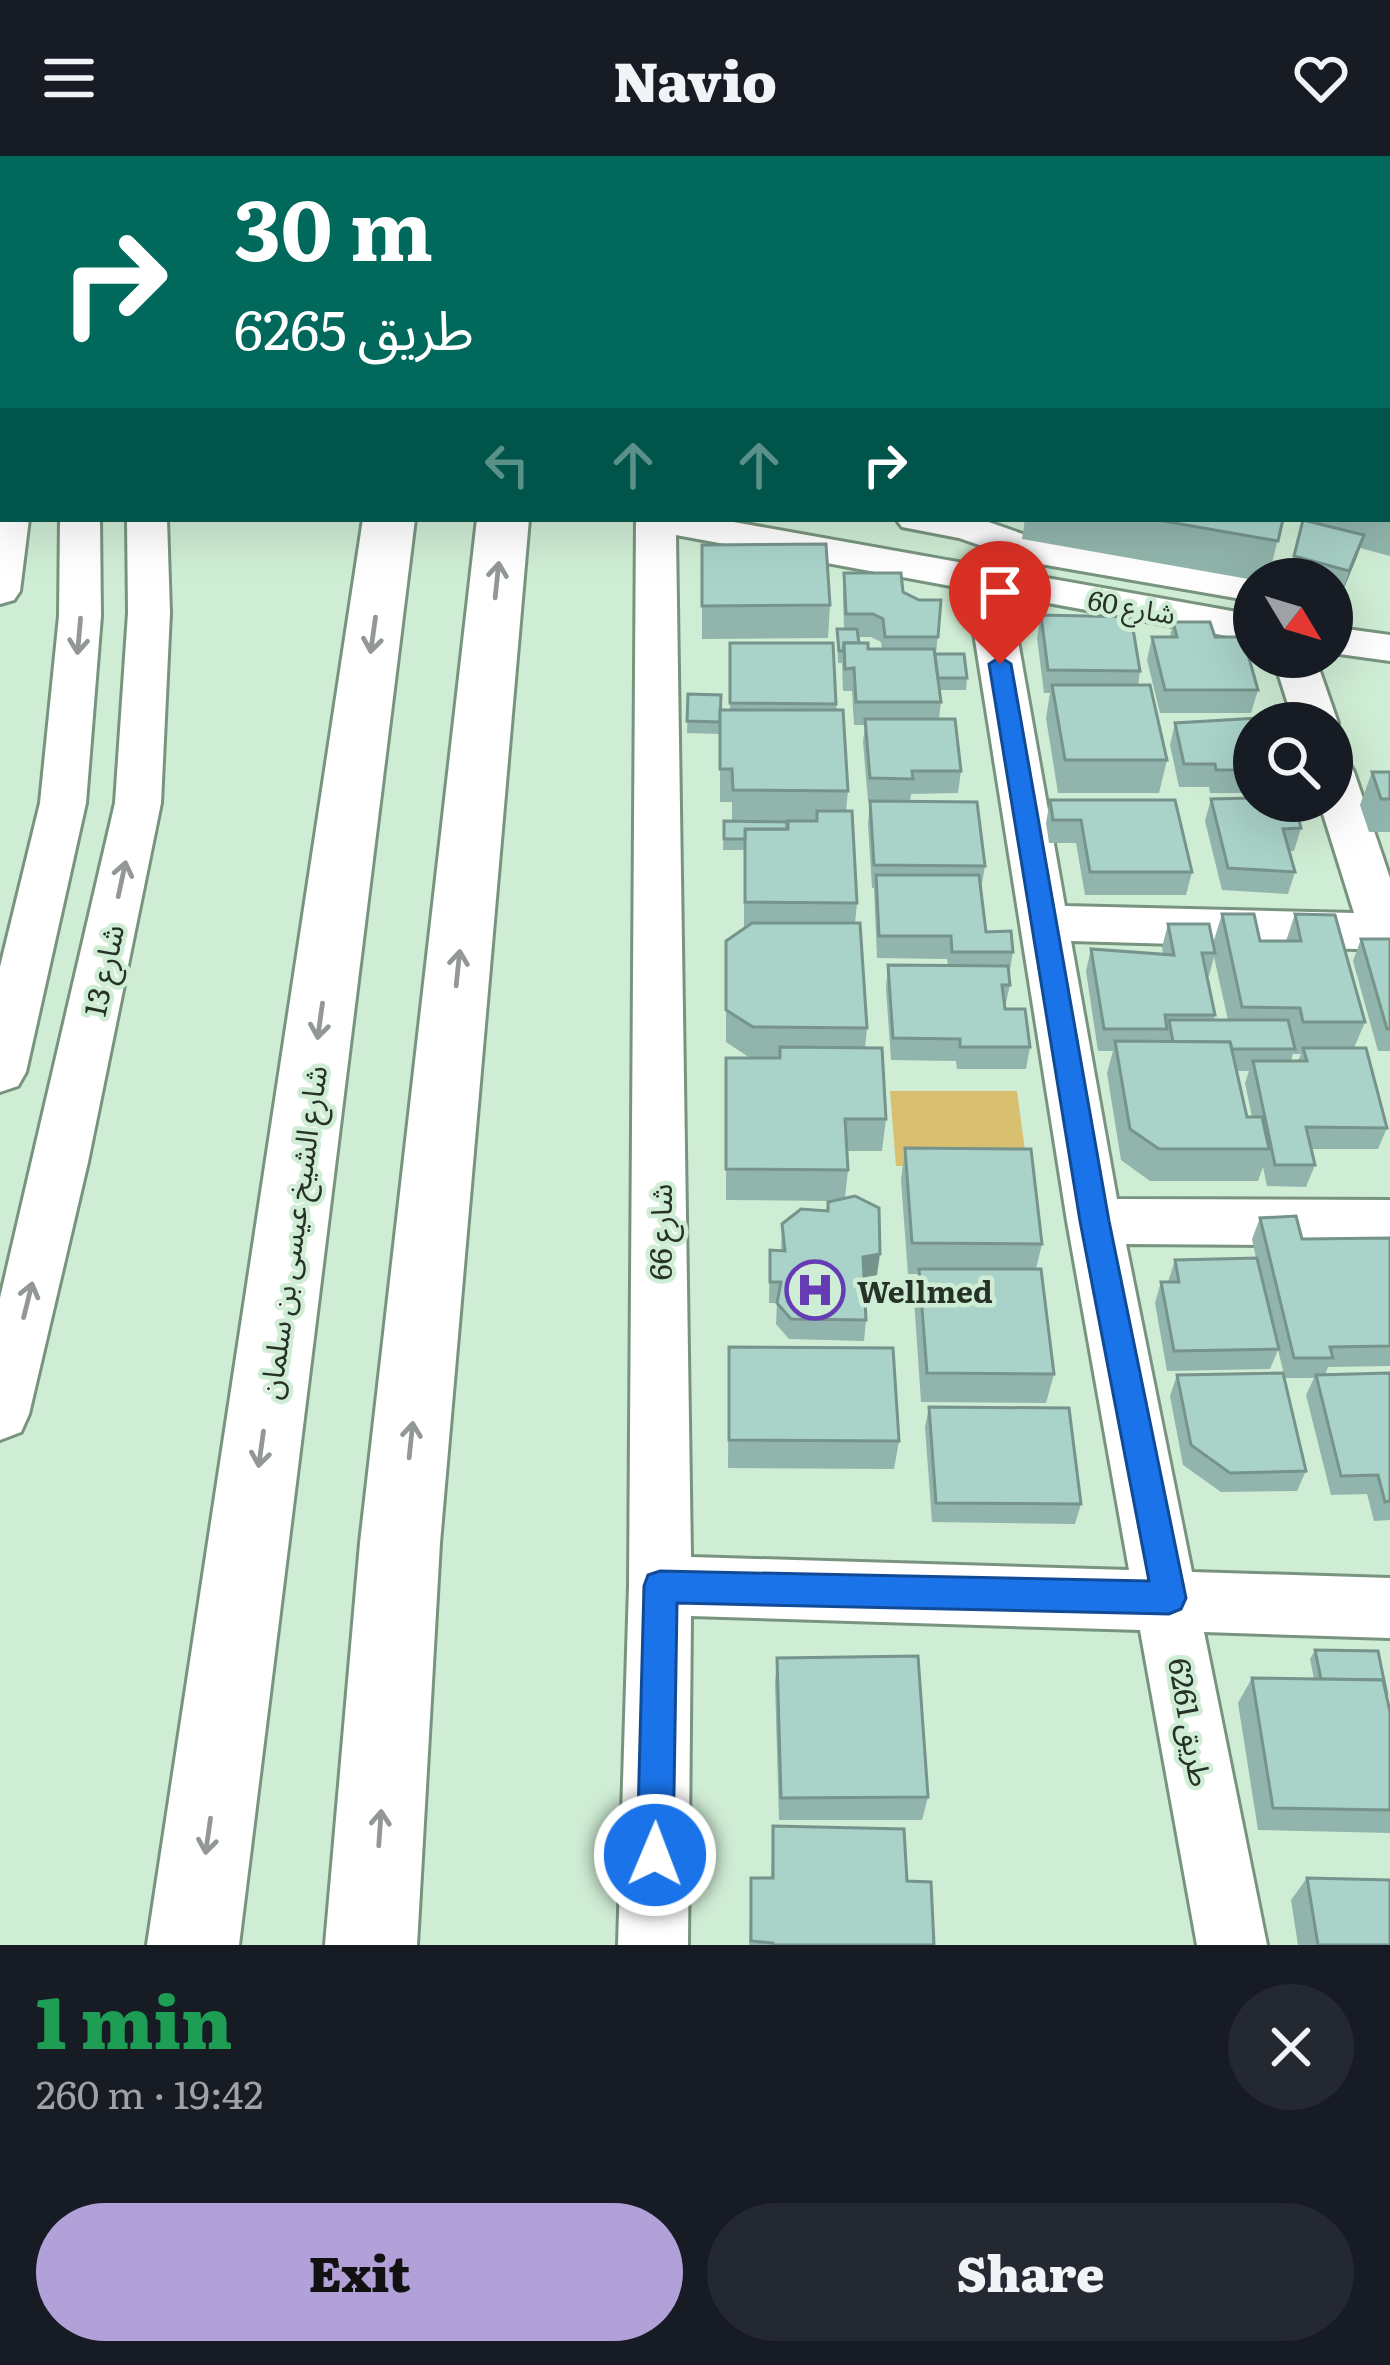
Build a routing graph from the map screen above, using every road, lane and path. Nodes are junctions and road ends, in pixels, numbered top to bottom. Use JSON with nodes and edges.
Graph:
{"nodes":[{"id":1,"x":9,"y":522,"type":"edge"},
{"id":2,"x":80,"y":522,"type":"edge"},
{"id":3,"x":147,"y":522,"type":"edge"},
{"id":4,"x":389,"y":522,"type":"edge"},
{"id":5,"x":503,"y":522,"type":"edge"},
{"id":6,"x":656,"y":522,"type":"edge"},
{"id":7,"x":681,"y":522,"type":"edge"},
{"id":8,"x":933,"y":522,"type":"edge"},
{"id":9,"x":796,"y":531,"type":"edge"},
{"id":10,"x":986,"y":578,"type":"junction"},
{"id":11,"x":1233,"y":584,"type":"edge"},
{"id":12,"x":0,"y":591,"type":"edge"},
{"id":13,"x":1233,"y":624,"type":"edge"},
{"id":14,"x":1353,"y":643,"type":"edge"},
{"id":15,"x":1390,"y":648,"type":"edge"},
{"id":16,"x":1349,"y":822,"type":"edge"},
{"id":17,"x":1043,"y":923,"type":"junction"},
{"id":18,"x":1387,"y":932,"type":"edge"},
{"id":19,"x":0,"y":1072,"type":"edge"},
{"id":20,"x":1094,"y":1221,"type":"junction"},
{"id":21,"x":1390,"y":1223,"type":"edge"},
{"id":22,"x":0,"y":1414,"type":"edge"},
{"id":23,"x":660,"y":1586,"type":"junction"},
{"id":24,"x":1169,"y":1598,"type":"junction"},
{"id":25,"x":1390,"y":1608,"type":"edge"},
{"id":26,"x":193,"y":1945,"type":"edge"},
{"id":27,"x":371,"y":1945,"type":"edge"},
{"id":28,"x":653,"y":1945,"type":"edge"},
{"id":29,"x":1232,"y":1945,"type":"edge"}],
"edges":[{"from":1,"to":12,"type":"street"},
{"from":2,"to":19,"type":"street","one_way":true},
{"from":22,"to":3,"type":"street","name":"شارع 13","one_way":true},
{"from":4,"to":26,"type":"highway","name":"شارع الشيخ عيسى بن سلمان","one_way":true},
{"from":27,"to":5,"type":"highway","one_way":true},
{"from":6,"to":23,"type":"street","name":"شارع 66"},
{"from":7,"to":9,"type":"street","name":"شارع 60"},
{"from":8,"to":11,"type":"street"},
{"from":9,"to":10,"type":"street","name":"شارع 60"},
{"from":10,"to":13,"type":"street","name":"شارع 60"},
{"from":10,"to":17,"type":"street","name":"طريق 6261"},
{"from":14,"to":15,"type":"street"},
{"from":16,"to":18,"type":"street"},
{"from":17,"to":18,"type":"street"},
{"from":17,"to":20,"type":"street","name":"طريق 6261"},
{"from":20,"to":21,"type":"street"},
{"from":20,"to":24,"type":"street","name":"طريق 6261"},
{"from":23,"to":24,"type":"street"},
{"from":23,"to":28,"type":"street","name":"شارع 66"},
{"from":24,"to":25,"type":"street"},
{"from":24,"to":29,"type":"street","name":"طريق 6261"}]}
